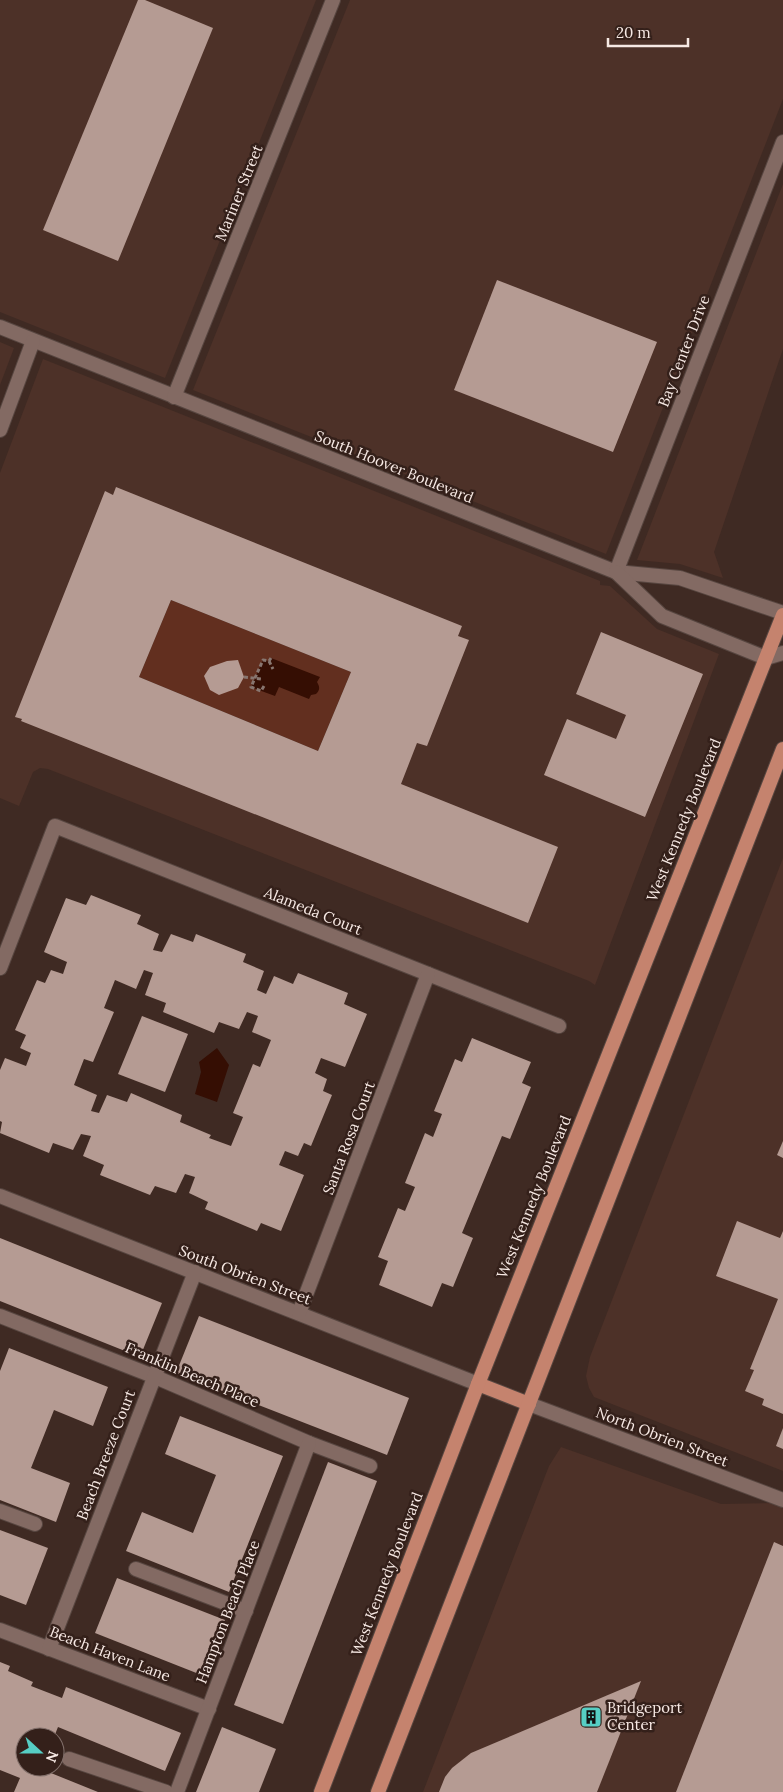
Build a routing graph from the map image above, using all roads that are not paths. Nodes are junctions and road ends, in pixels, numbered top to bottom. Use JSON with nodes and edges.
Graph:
{"nodes":[{"id":1,"x":333,"y":0,"type":"edge"},
{"id":2,"x":783,"y":142,"type":"edge"},
{"id":3,"x":0,"y":327,"type":"edge"},
{"id":4,"x":33,"y":341,"type":"junction"},
{"id":5,"x":174,"y":397,"type":"junction"},
{"id":6,"x":0,"y":430,"type":"edge"},
{"id":7,"x":616,"y":572,"type":"junction"},
{"id":8,"x":783,"y":614,"type":"edge"},
{"id":9,"x":783,"y":653,"type":"edge"},
{"id":10,"x":766,"y":658,"type":"junction"},
{"id":11,"x":783,"y":749,"type":"edge"},
{"id":12,"x":0,"y":968,"type":"edge"},
{"id":13,"x":428,"y":974,"type":"junction"},
{"id":14,"x":559,"y":1026,"type":"dead end"},
{"id":15,"x":0,"y":1196,"type":"edge"},
{"id":16,"x":194,"y":1272,"type":"junction"},
{"id":17,"x":299,"y":1313,"type":"junction"},
{"id":18,"x":0,"y":1316,"type":"edge"},
{"id":19,"x":154,"y":1376,"type":"junction"},
{"id":20,"x":478,"y":1384,"type":"junction"},
{"id":21,"x":529,"y":1404,"type":"junction"},
{"id":22,"x":309,"y":1443,"type":"junction"},
{"id":23,"x":370,"y":1466,"type":"dead end"},
{"id":24,"x":783,"y":1500,"type":"edge"},
{"id":25,"x":0,"y":1511,"type":"edge"},
{"id":26,"x":35,"y":1524,"type":"dead end"},
{"id":27,"x":136,"y":1569,"type":"dead end"},
{"id":28,"x":246,"y":1611,"type":"junction"},
{"id":29,"x":0,"y":1630,"type":"edge"},
{"id":30,"x":49,"y":1649,"type":"junction"},
{"id":31,"x":209,"y":1709,"type":"junction"},
{"id":32,"x":69,"y":1759,"type":"dead end"},
{"id":33,"x":166,"y":1792,"type":"edge"},
{"id":34,"x":177,"y":1792,"type":"edge"},
{"id":35,"x":321,"y":1792,"type":"edge"},
{"id":36,"x":378,"y":1792,"type":"edge"}],
"edges":[{"from":1,"to":5,"type":"street","name":"Mariner Street"},
{"from":2,"to":7,"type":"street","name":"Bay Center Drive"},
{"from":3,"to":4,"type":"street","name":"South Hoover Boulevard"},
{"from":4,"to":5,"type":"street","name":"South Hoover Boulevard"},
{"from":4,"to":6,"type":"street"},
{"from":5,"to":7,"type":"street","name":"South Hoover Boulevard"},
{"from":7,"to":8,"type":"street","name":"South Hoover Boulevard"},
{"from":7,"to":10,"type":"street"},
{"from":8,"to":10,"type":"main road","name":"West Kennedy Boulevard"},
{"from":9,"to":10,"type":"street"},
{"from":10,"to":20,"type":"main road","name":"West Kennedy Boulevard"},
{"from":11,"to":21,"type":"main road"},
{"from":12,"to":13,"type":"street","name":"Alameda Court"},
{"from":13,"to":14,"type":"street","name":"Alameda Court"},
{"from":13,"to":17,"type":"street","name":"Santa Rosa Court"},
{"from":15,"to":16,"type":"street","name":"South Obrien Street"},
{"from":16,"to":17,"type":"street","name":"South Obrien Street"},
{"from":16,"to":19,"type":"street","name":"Beach Breeze Court"},
{"from":17,"to":20,"type":"street","name":"South Obrien Street"},
{"from":18,"to":19,"type":"street","name":"Franklin Beach Place"},
{"from":19,"to":22,"type":"street","name":"Franklin Beach Place"},
{"from":19,"to":30,"type":"street","name":"Beach Breeze Court"},
{"from":20,"to":21,"type":"main road"},
{"from":20,"to":35,"type":"main road","name":"West Kennedy Boulevard"},
{"from":21,"to":24,"type":"street","name":"North Obrien Street"},
{"from":21,"to":36,"type":"main road"},
{"from":22,"to":23,"type":"street","name":"Franklin Beach Place"},
{"from":22,"to":28,"type":"street","name":"Hampton Beach Place"},
{"from":25,"to":26,"type":"street"},
{"from":27,"to":28,"type":"street"},
{"from":28,"to":31,"type":"street","name":"Hampton Beach Place"},
{"from":29,"to":30,"type":"street","name":"Beach Haven Lane"},
{"from":30,"to":31,"type":"street","name":"Beach Haven Lane"},
{"from":31,"to":34,"type":"street","name":"Hampton Beach Place"},
{"from":32,"to":33,"type":"street"}]}
